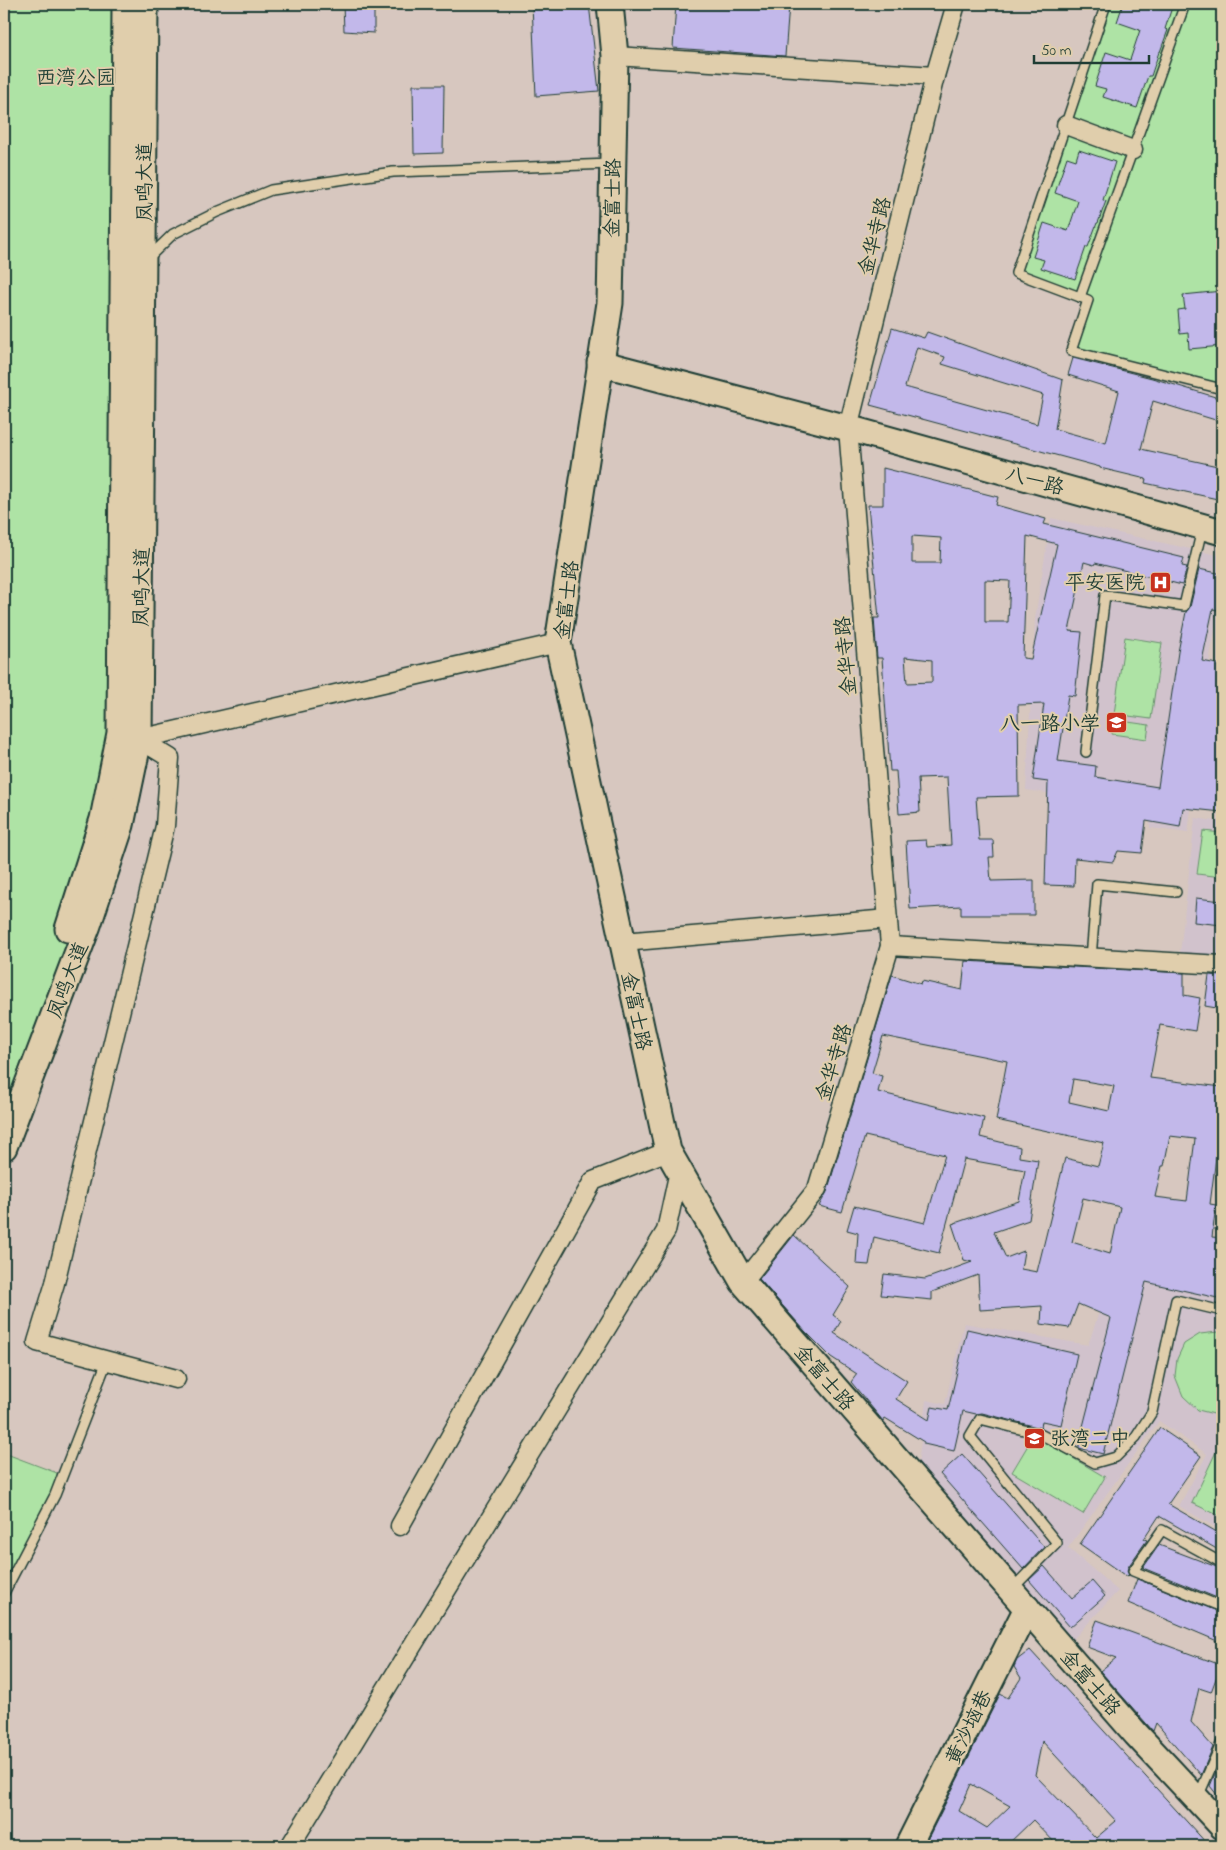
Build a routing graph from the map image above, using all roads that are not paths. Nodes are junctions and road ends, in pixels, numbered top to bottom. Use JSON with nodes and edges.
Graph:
{"nodes":[{"id":1,"x":125,"y":4,"type":"edge"},
{"id":2,"x":145,"y":4,"type":"edge"},
{"id":3,"x":610,"y":4,"type":"edge"},
{"id":4,"x":956,"y":4,"type":"edge"},
{"id":5,"x":1106,"y":4,"type":"edge"},
{"id":6,"x":1185,"y":4,"type":"edge"},
{"id":7,"x":615,"y":56,"type":"junction"},
{"id":8,"x":935,"y":76,"type":"junction"},
{"id":9,"x":1066,"y":125,"type":"junction"},
{"id":10,"x":1133,"y":150,"type":"junction"},
{"id":11,"x":613,"y":164,"type":"junction"},
{"id":12,"x":144,"y":263,"type":"junction"},
{"id":13,"x":1080,"y":297,"type":"junction"},
{"id":14,"x":600,"y":363,"type":"junction"},
{"id":15,"x":1222,"y":389,"type":"edge"},
{"id":16,"x":848,"y":428,"type":"junction"},
{"id":17,"x":1212,"y":529,"type":"edge"},
{"id":18,"x":558,"y":643,"type":"junction"},
{"id":19,"x":139,"y":739,"type":"junction"},
{"id":20,"x":1086,"y":752,"type":"dead end"},
{"id":21,"x":1176,"y":892,"type":"dead end"},
{"id":22,"x":888,"y":919,"type":"junction"},
{"id":23,"x":623,"y":942,"type":"junction"},
{"id":24,"x":890,"y":946,"type":"junction"},
{"id":25,"x":1091,"y":958,"type":"junction"},
{"id":26,"x":1222,"y":966,"type":"edge"},
{"id":27,"x":4,"y":1099,"type":"edge"},
{"id":28,"x":4,"y":1147,"type":"edge"},
{"id":29,"x":673,"y":1161,"type":"junction"},
{"id":30,"x":743,"y":1282,"type":"junction"},
{"id":31,"x":1222,"y":1311,"type":"edge"},
{"id":32,"x":107,"y":1361,"type":"junction"},
{"id":33,"x":176,"y":1378,"type":"dead end"},
{"id":34,"x":400,"y":1526,"type":"dead end"},
{"id":35,"x":1222,"y":1563,"type":"edge"},
{"id":36,"x":4,"y":1593,"type":"edge"},
{"id":37,"x":1019,"y":1599,"type":"junction"},
{"id":38,"x":1222,"y":1607,"type":"edge"},
{"id":39,"x":1222,"y":1742,"type":"edge"},
{"id":40,"x":1197,"y":1800,"type":"junction"},
{"id":41,"x":1222,"y":1826,"type":"edge"},
{"id":42,"x":290,"y":1846,"type":"edge"},
{"id":43,"x":908,"y":1846,"type":"edge"}],
"edges":[{"from":1,"to":27,"type":"street","name":"凤鸣大道"},
{"from":2,"to":12,"type":"street","name":"凤鸣大道"},
{"from":3,"to":7,"type":"street","name":"金富士路"},
{"from":4,"to":8,"type":"street","name":"金华寺路"},
{"from":5,"to":9,"type":"lane"},
{"from":6,"to":10,"type":"lane"},
{"from":7,"to":8,"type":"street"},
{"from":7,"to":11,"type":"street","name":"金富士路"},
{"from":8,"to":16,"type":"street","name":"金华寺路"},
{"from":9,"to":10,"type":"street"},
{"from":9,"to":13,"type":"lane"},
{"from":10,"to":13,"type":"lane"},
{"from":11,"to":12,"type":"lane"},
{"from":11,"to":14,"type":"street","name":"金富士路"},
{"from":12,"to":19,"type":"street","name":"凤鸣大道"},
{"from":13,"to":15,"type":"lane"},
{"from":14,"to":16,"type":"street","name":"八一路"},
{"from":14,"to":18,"type":"street","name":"金富士路"},
{"from":16,"to":17,"type":"street","name":"八一路"},
{"from":16,"to":22,"type":"street","name":"金华寺路"},
{"from":17,"to":20,"type":"lane"},
{"from":18,"to":19,"type":"street"},
{"from":18,"to":23,"type":"street","name":"金富士路"},
{"from":19,"to":28,"type":"street","name":"凤鸣大道"},
{"from":19,"to":32,"type":"street"},
{"from":21,"to":25,"type":"lane"},
{"from":22,"to":23,"type":"street"},
{"from":22,"to":24,"type":"street","name":"金华寺路"},
{"from":23,"to":29,"type":"street","name":"金富士路"},
{"from":24,"to":25,"type":"street"},
{"from":24,"to":30,"type":"street","name":"金华寺路"},
{"from":25,"to":26,"type":"street"},
{"from":29,"to":30,"type":"street","name":"金富士路"},
{"from":29,"to":34,"type":"street"},
{"from":29,"to":42,"type":"street"},
{"from":30,"to":37,"type":"street","name":"金富士路"},
{"from":31,"to":37,"type":"lane"},
{"from":32,"to":33,"type":"street"},
{"from":32,"to":36,"type":"lane"},
{"from":35,"to":38,"type":"lane"},
{"from":37,"to":40,"type":"street","name":"金富士路"},
{"from":37,"to":43,"type":"street","name":"黄沙垴巷"},
{"from":39,"to":40,"type":"lane"},
{"from":40,"to":41,"type":"street","name":"金富士路"}]}
